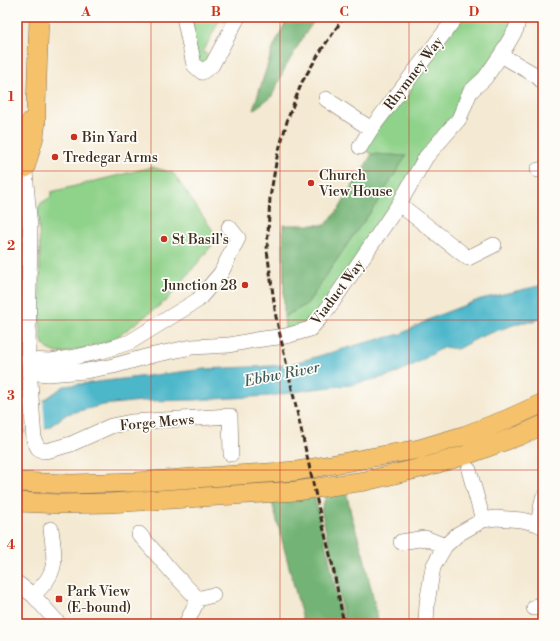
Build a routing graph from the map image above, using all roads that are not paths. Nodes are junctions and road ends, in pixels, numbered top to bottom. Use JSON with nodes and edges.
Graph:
{"nodes":[{"id":1,"x":40,"y":17,"type":"edge"},
{"id":2,"x":184,"y":17,"type":"edge"},
{"id":3,"x":238,"y":17,"type":"edge"},
{"id":4,"x":456,"y":17,"type":"edge"},
{"id":5,"x":519,"y":17,"type":"edge"},
{"id":6,"x":501,"y":55,"type":"junction"},
{"id":7,"x":543,"y":82,"type":"edge"},
{"id":8,"x":326,"y":99,"type":"dead end"},
{"id":9,"x":36,"y":106,"type":"junction"},
{"id":10,"x":371,"y":129,"type":"junction"},
{"id":11,"x":17,"y":145,"type":"edge"},
{"id":12,"x":360,"y":147,"type":"dead end"},
{"id":13,"x":21,"y":169,"type":"edge"},
{"id":14,"x":17,"y":198,"type":"edge"},
{"id":15,"x":399,"y":204,"type":"junction"},
{"id":16,"x":28,"y":215,"type":"junction"},
{"id":17,"x":229,"y":228,"type":"dead end"},
{"id":18,"x":494,"y":245,"type":"dead end"},
{"id":19,"x":23,"y":270,"type":"edge"},
{"id":20,"x":27,"y":363,"type":"edge"},
{"id":21,"x":543,"y":403,"type":"edge"},
{"id":22,"x":543,"y":425,"type":"edge"},
{"id":23,"x":231,"y":454,"type":"dead end"},
{"id":24,"x":469,"y":470,"type":"dead end"},
{"id":25,"x":17,"y":482,"type":"edge"},
{"id":26,"x":543,"y":498,"type":"edge"},
{"id":27,"x":17,"y":502,"type":"edge"},
{"id":28,"x":483,"y":520,"type":"junction"},
{"id":29,"x":541,"y":525,"type":"edge"},
{"id":30,"x":51,"y":529,"type":"dead end"},
{"id":31,"x":140,"y":534,"type":"dead end"},
{"id":32,"x":402,"y":542,"type":"dead end"},
{"id":33,"x":445,"y":546,"type":"junction"},
{"id":34,"x":17,"y":583,"type":"edge"},
{"id":35,"x":33,"y":595,"type":"junction"},
{"id":36,"x":213,"y":595,"type":"dead end"},
{"id":37,"x":198,"y":599,"type":"junction"},
{"id":38,"x":59,"y":624,"type":"edge"},
{"id":39,"x":186,"y":624,"type":"edge"},
{"id":40,"x":426,"y":624,"type":"edge"}],
"edges":[{"from":1,"to":9,"type":"main road"},
{"from":2,"to":3,"type":"street"},
{"from":4,"to":10,"type":"street","name":"Rhymney Way"},
{"from":5,"to":6,"type":"street","name":"Viaduct Way"},
{"from":6,"to":7,"type":"street"},
{"from":6,"to":15,"type":"street","name":"Viaduct Way"},
{"from":8,"to":10,"type":"street"},
{"from":9,"to":11,"type":"main road"},
{"from":9,"to":13,"type":"main road"},
{"from":10,"to":12,"type":"street","name":"Rhymney Way"},
{"from":13,"to":16,"type":"street"},
{"from":14,"to":16,"type":"street"},
{"from":15,"to":18,"type":"street"},
{"from":15,"to":20,"type":"street","name":"Viaduct Way"},
{"from":16,"to":19,"type":"street"},
{"from":17,"to":20,"type":"street"},
{"from":19,"to":20,"type":"street"},
{"from":20,"to":23,"type":"street","name":"Forge Mews"},
{"from":21,"to":25,"type":"main road"},
{"from":22,"to":27,"type":"main road"},
{"from":24,"to":28,"type":"street"},
{"from":26,"to":29,"type":"street"},
{"from":28,"to":29,"type":"street"},
{"from":28,"to":33,"type":"street"},
{"from":30,"to":35,"type":"street"},
{"from":31,"to":37,"type":"street"},
{"from":32,"to":33,"type":"street"},
{"from":33,"to":40,"type":"street"},
{"from":34,"to":35,"type":"street"},
{"from":35,"to":38,"type":"street"},
{"from":36,"to":37,"type":"street"},
{"from":37,"to":39,"type":"street"}]}
